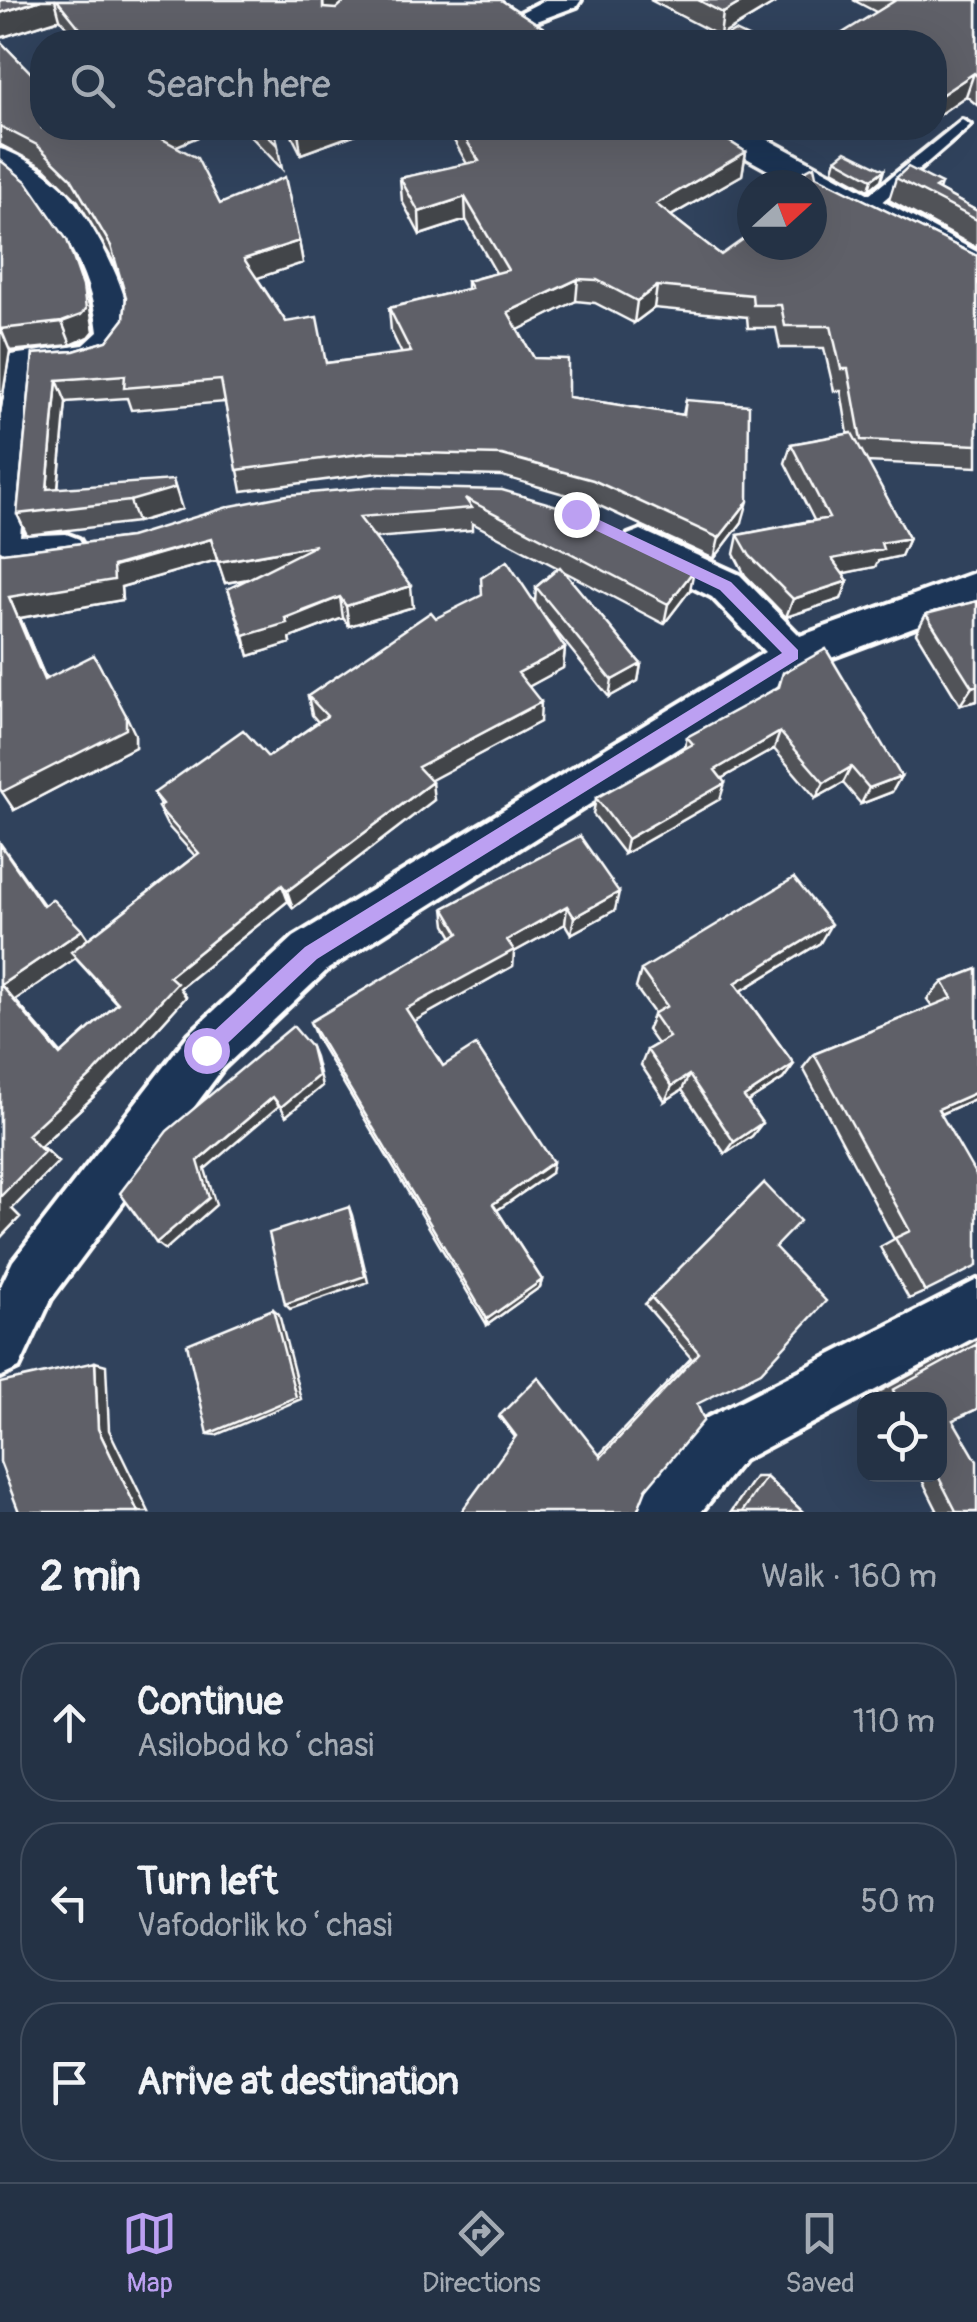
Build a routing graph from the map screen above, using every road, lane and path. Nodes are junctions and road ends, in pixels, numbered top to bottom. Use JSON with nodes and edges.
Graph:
{"nodes":[{"id":1,"x":489,"y":0,"type":"edge"},
{"id":2,"x":568,"y":0,"type":"edge"},
{"id":3,"x":520,"y":19,"type":"junction"},
{"id":4,"x":541,"y":30,"type":"edge"},
{"id":5,"x":962,"y":125,"type":"dead end"},
{"id":6,"x":947,"y":138,"type":"edge"},
{"id":7,"x":742,"y":140,"type":"edge"},
{"id":8,"x":944,"y":140,"type":"edge"},
{"id":9,"x":0,"y":158,"type":"edge"},
{"id":10,"x":866,"y":206,"type":"junction"},
{"id":11,"x":977,"y":269,"type":"edge"},
{"id":12,"x":609,"y":530,"type":"edge"},
{"id":13,"x":102,"y":544,"type":"edge"},
{"id":14,"x":977,"y":587,"type":"edge"},
{"id":15,"x":793,"y":654,"type":"junction"},
{"id":16,"x":977,"y":1306,"type":"edge"},
{"id":17,"x":0,"y":1349,"type":"edge"},
{"id":18,"x":664,"y":1512,"type":"edge"}],
"edges":[{"from":1,"to":3,"type":"street"},
{"from":2,"to":3,"type":"street"},
{"from":3,"to":4,"type":"street"},
{"from":5,"to":6,"type":"lane"},
{"from":7,"to":10,"type":"street"},
{"from":8,"to":10,"type":"lane"},
{"from":9,"to":13,"type":"street"},
{"from":10,"to":11,"type":"street"},
{"from":12,"to":15,"type":"street"},
{"from":14,"to":15,"type":"street"},
{"from":15,"to":17,"type":"street"},
{"from":16,"to":18,"type":"street"}]}
